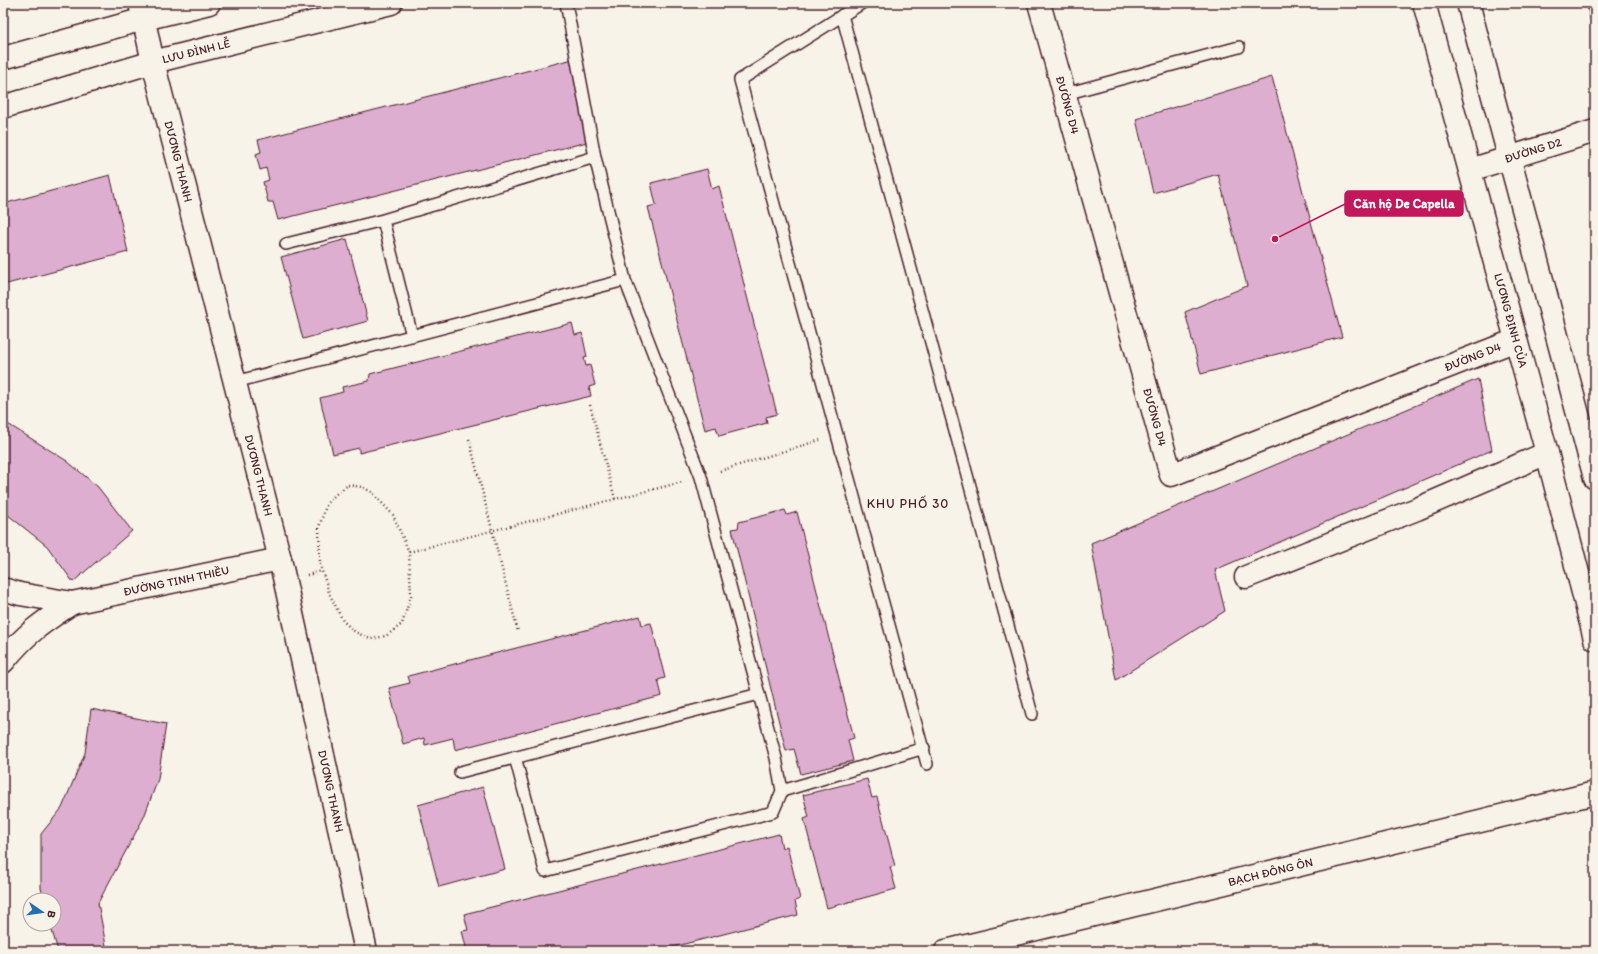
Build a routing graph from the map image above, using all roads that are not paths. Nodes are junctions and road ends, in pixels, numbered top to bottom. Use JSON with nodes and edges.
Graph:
{"nodes":[{"id":1,"x":209,"y":3,"type":"edge"},
{"id":2,"x":391,"y":3,"type":"edge"},
{"id":3,"x":566,"y":3,"type":"edge"},
{"id":4,"x":862,"y":3,"type":"edge"},
{"id":5,"x":1039,"y":3,"type":"edge"},
{"id":6,"x":1424,"y":3,"type":"edge"},
{"id":7,"x":1468,"y":3,"type":"edge"},
{"id":8,"x":142,"y":11,"type":"edge"},
{"id":9,"x":842,"y":15,"type":"junction"},
{"id":10,"x":1239,"y":47,"type":"dead end"},
{"id":11,"x":3,"y":58,"type":"edge"},
{"id":12,"x":153,"y":62,"type":"junction"},
{"id":13,"x":1065,"y":94,"type":"junction"},
{"id":14,"x":3,"y":107,"type":"edge"},
{"id":15,"x":1595,"y":131,"type":"edge"},
{"id":16,"x":595,"y":158,"type":"junction"},
{"id":17,"x":1510,"y":158,"type":"junction"},
{"id":18,"x":1470,"y":170,"type":"junction"},
{"id":19,"x":383,"y":220,"type":"junction"},
{"id":20,"x":286,"y":244,"type":"dead end"},
{"id":21,"x":625,"y":280,"type":"junction"},
{"id":22,"x":412,"y":336,"type":"junction"},
{"id":23,"x":1516,"y":340,"type":"junction"},
{"id":24,"x":235,"y":382,"type":"junction"},
{"id":25,"x":1547,"y":453,"type":"junction"},
{"id":26,"x":1595,"y":478,"type":"edge"},
{"id":27,"x":280,"y":559,"type":"junction"},
{"id":28,"x":1246,"y":577,"type":"dead end"},
{"id":29,"x":3,"y":589,"type":"edge"},
{"id":30,"x":72,"y":603,"type":"junction"},
{"id":31,"x":1595,"y":639,"type":"edge"},
{"id":32,"x":3,"y":662,"type":"edge"},
{"id":33,"x":759,"y":694,"type":"junction"},
{"id":34,"x":1032,"y":714,"type":"dead end"},
{"id":35,"x":924,"y":748,"type":"junction"},
{"id":36,"x":515,"y":757,"type":"junction"},
{"id":37,"x":928,"y":764,"type":"dead end"},
{"id":38,"x":460,"y":772,"type":"dead end"},
{"id":39,"x":782,"y":791,"type":"junction"},
{"id":40,"x":1595,"y":793,"type":"edge"},
{"id":41,"x":366,"y":951,"type":"edge"},
{"id":42,"x":946,"y":951,"type":"edge"}],
"edges":[{"from":1,"to":8,"type":"street"},
{"from":2,"to":12,"type":"street","name":"LƯU ĐÌNH LỄ"},
{"from":3,"to":16,"type":"lane"},
{"from":4,"to":9,"type":"lane"},
{"from":5,"to":13,"type":"street","name":"ĐƯỜNG D4"},
{"from":6,"to":18,"type":"street","name":"LƯƠNG ĐỊNH CỦA"},
{"from":7,"to":17,"type":"street"},
{"from":8,"to":11,"type":"street"},
{"from":8,"to":12,"type":"street","name":"DƯƠNG THANH"},
{"from":9,"to":34,"type":"lane"},
{"from":9,"to":35,"type":"lane"},
{"from":10,"to":13,"type":"lane"},
{"from":12,"to":14,"type":"street","name":"LƯU ĐÌNH LỄ"},
{"from":12,"to":24,"type":"street","name":"DƯƠNG THANH"},
{"from":13,"to":23,"type":"street","name":"ĐƯỜNG D4"},
{"from":15,"to":17,"type":"street","name":"ĐƯỜNG D2"},
{"from":16,"to":19,"type":"lane"},
{"from":16,"to":21,"type":"lane"},
{"from":17,"to":18,"type":"street","name":"ĐƯỜNG D2"},
{"from":17,"to":26,"type":"street"},
{"from":18,"to":23,"type":"street","name":"LƯƠNG ĐỊNH CỦA"},
{"from":19,"to":20,"type":"lane"},
{"from":19,"to":22,"type":"lane"},
{"from":21,"to":22,"type":"lane"},
{"from":21,"to":33,"type":"lane"},
{"from":22,"to":24,"type":"lane"},
{"from":23,"to":25,"type":"street","name":"LƯƠNG ĐỊNH CỦA"},
{"from":24,"to":27,"type":"street","name":"DƯƠNG THANH"},
{"from":25,"to":28,"type":"street"},
{"from":25,"to":31,"type":"street","name":"LƯƠNG ĐỊNH CỦA"},
{"from":27,"to":30,"type":"street","name":"ĐƯỜNG TINH THIỀU"},
{"from":27,"to":41,"type":"street","name":"DƯƠNG THANH"},
{"from":29,"to":30,"type":"street","name":"ĐƯỜNG TINH THIỀU"},
{"from":30,"to":32,"type":"street","name":"ĐƯỜNG TINH THIỀU"},
{"from":33,"to":36,"type":"lane"},
{"from":33,"to":39,"type":"lane"},
{"from":35,"to":37,"type":"lane"},
{"from":35,"to":39,"type":"lane"},
{"from":36,"to":38,"type":"lane"},
{"from":36,"to":39,"type":"lane"},
{"from":40,"to":42,"type":"street","name":"BẠCH ĐÔNG ÔN"}]}
